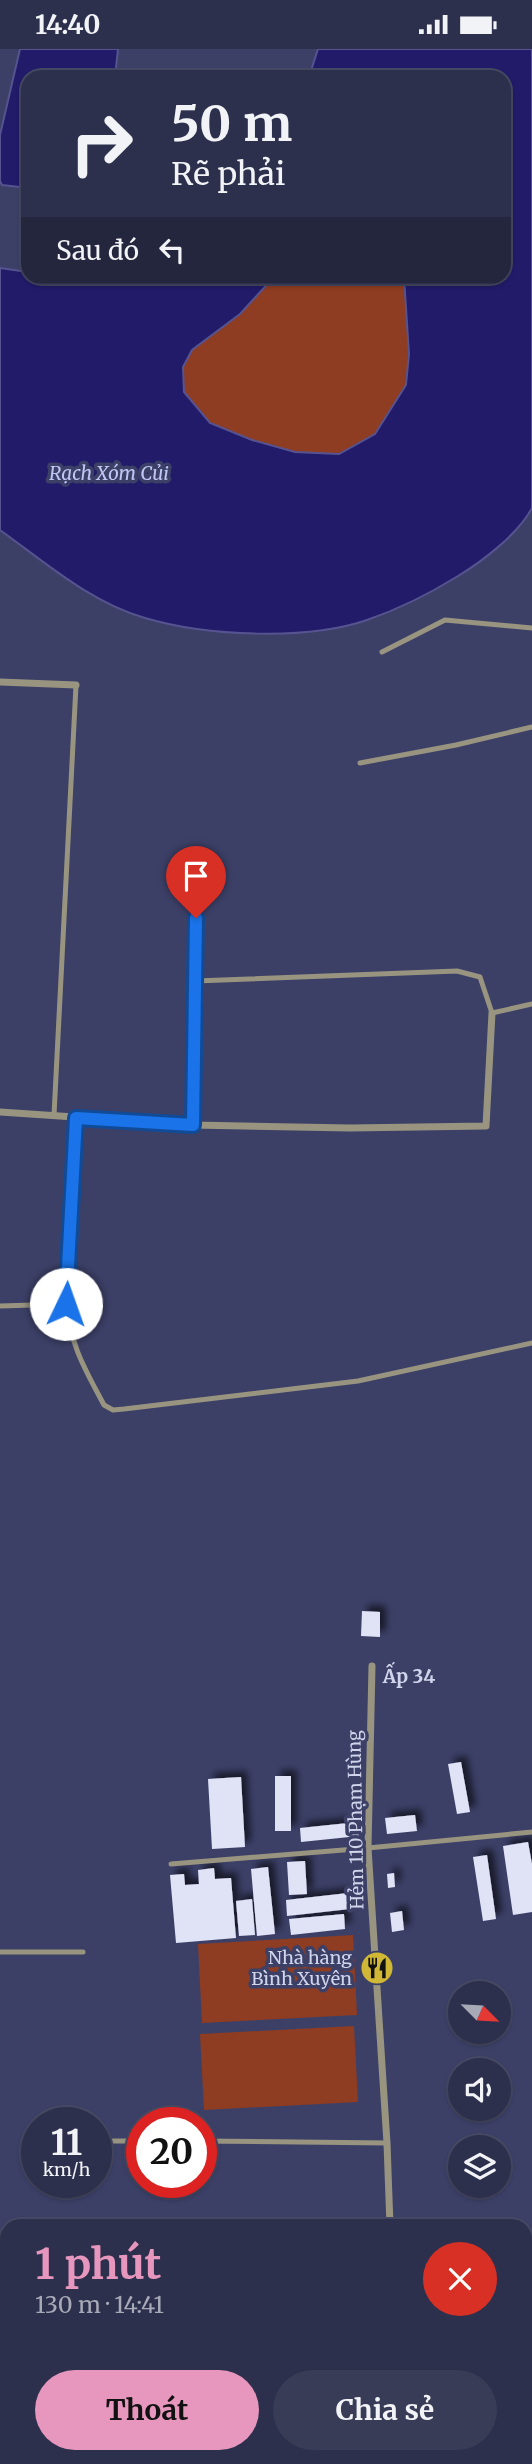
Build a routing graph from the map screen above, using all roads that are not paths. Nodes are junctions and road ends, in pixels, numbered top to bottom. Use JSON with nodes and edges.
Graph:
{"nodes":[{"id":1,"x":532,"y":628,"type":"edge"},
{"id":2,"x":382,"y":652,"type":"dead end"},
{"id":3,"x":0,"y":682,"type":"edge"},
{"id":4,"x":76,"y":685,"type":"joint"},
{"id":5,"x":532,"y":727,"type":"edge"},
{"id":6,"x":360,"y":763,"type":"dead end"},
{"id":7,"x":196,"y":918,"type":"dead end"},
{"id":8,"x":195,"y":981,"type":"junction"},
{"id":9,"x":532,"y":1004,"type":"edge"},
{"id":10,"x":492,"y":1013,"type":"junction"},
{"id":11,"x":0,"y":1112,"type":"edge"},
{"id":12,"x":54,"y":1115,"type":"junction"},
{"id":13,"x":76,"y":1118,"type":"junction"},
{"id":14,"x":193,"y":1125,"type":"junction"},
{"id":15,"x":66,"y":1304,"type":"junction"},
{"id":16,"x":0,"y":1306,"type":"edge"},
{"id":17,"x":532,"y":1343,"type":"edge"},
{"id":18,"x":372,"y":1666,"type":"dead end"},
{"id":19,"x":532,"y":1832,"type":"edge"},
{"id":20,"x":368,"y":1848,"type":"junction"},
{"id":21,"x":171,"y":1864,"type":"dead end"},
{"id":22,"x":0,"y":1952,"type":"edge"},
{"id":23,"x":83,"y":1952,"type":"dead end"},
{"id":24,"x":217,"y":2141,"type":"edge"},
{"id":25,"x":387,"y":2143,"type":"junction"},
{"id":26,"x":390,"y":2219,"type":"edge"}],
"edges":[{"from":1,"to":2,"type":"lane"},
{"from":3,"to":4,"type":"street"},
{"from":4,"to":12,"type":"lane"},
{"from":5,"to":6,"type":"lane"},
{"from":7,"to":8,"type":"lane"},
{"from":8,"to":10,"type":"lane"},
{"from":8,"to":14,"type":"lane"},
{"from":9,"to":10,"type":"lane"},
{"from":10,"to":14,"type":"street"},
{"from":11,"to":12,"type":"street"},
{"from":12,"to":13,"type":"street"},
{"from":13,"to":14,"type":"street"},
{"from":13,"to":15,"type":"lane"},
{"from":15,"to":16,"type":"lane"},
{"from":15,"to":17,"type":"lane"},
{"from":18,"to":20,"type":"street","name":"Hẻm 110 Phạm Hùng"},
{"from":19,"to":20,"type":"lane"},
{"from":20,"to":21,"type":"lane"},
{"from":20,"to":25,"type":"street","name":"Hẻm 110 Phạm Hùng"},
{"from":22,"to":23,"type":"lane"},
{"from":24,"to":25,"type":"lane"},
{"from":25,"to":26,"type":"street","name":"Hẻm 110 Phạm Hùng"}]}
